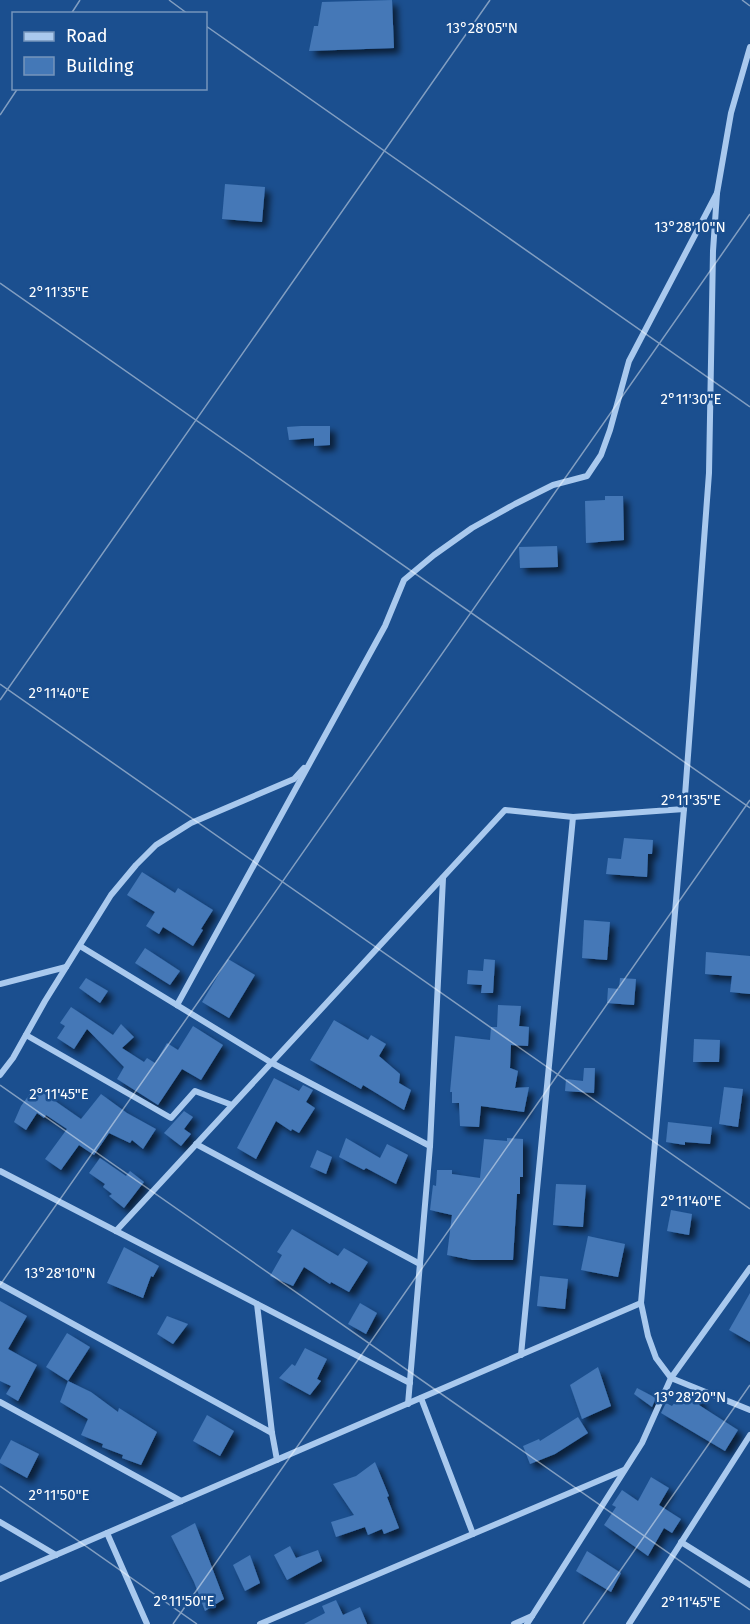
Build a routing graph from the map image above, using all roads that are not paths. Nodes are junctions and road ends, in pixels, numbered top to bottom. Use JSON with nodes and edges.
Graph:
{"nodes":[{"id":1,"x":750,"y":47,"type":"edge"},
{"id":2,"x":717,"y":194,"type":"junction"},
{"id":3,"x":311,"y":759,"type":"junction"},
{"id":4,"x":684,"y":810,"type":"junction"},
{"id":5,"x":573,"y":817,"type":"junction"},
{"id":6,"x":443,"y":877,"type":"junction"},
{"id":7,"x":80,"y":946,"type":"junction"},
{"id":8,"x":66,"y":967,"type":"junction"},
{"id":9,"x":0,"y":984,"type":"edge"},
{"id":10,"x":177,"y":1005,"type":"junction"},
{"id":11,"x":26,"y":1035,"type":"junction"},
{"id":12,"x":272,"y":1063,"type":"junction"},
{"id":13,"x":0,"y":1075,"type":"edge"},
{"id":14,"x":232,"y":1105,"type":"junction"},
{"id":15,"x":196,"y":1144,"type":"junction"},
{"id":16,"x":430,"y":1146,"type":"junction"},
{"id":17,"x":0,"y":1170,"type":"edge"},
{"id":18,"x":116,"y":1231,"type":"junction"},
{"id":19,"x":420,"y":1264,"type":"junction"},
{"id":20,"x":750,"y":1268,"type":"edge"},
{"id":21,"x":0,"y":1284,"type":"edge"},
{"id":22,"x":641,"y":1303,"type":"junction"},
{"id":23,"x":257,"y":1304,"type":"junction"},
{"id":24,"x":521,"y":1355,"type":"junction"},
{"id":25,"x":671,"y":1378,"type":"junction"},
{"id":26,"x":410,"y":1383,"type":"junction"},
{"id":27,"x":421,"y":1398,"type":"junction"},
{"id":28,"x":0,"y":1402,"type":"edge"},
{"id":29,"x":408,"y":1404,"type":"junction"},
{"id":30,"x":750,"y":1410,"type":"edge"},
{"id":31,"x":272,"y":1432,"type":"junction"},
{"id":32,"x":750,"y":1435,"type":"edge"},
{"id":33,"x":278,"y":1460,"type":"junction"},
{"id":34,"x":624,"y":1470,"type":"junction"},
{"id":35,"x":181,"y":1501,"type":"junction"},
{"id":36,"x":0,"y":1522,"type":"edge"},
{"id":37,"x":107,"y":1533,"type":"junction"},
{"id":38,"x":473,"y":1534,"type":"junction"},
{"id":39,"x":681,"y":1542,"type":"junction"},
{"id":40,"x":56,"y":1555,"type":"junction"},
{"id":41,"x":0,"y":1579,"type":"edge"},
{"id":42,"x":750,"y":1585,"type":"edge"},
{"id":43,"x":532,"y":1616,"type":"junction"},
{"id":44,"x":147,"y":1624,"type":"edge"},
{"id":45,"x":260,"y":1624,"type":"edge"},
{"id":46,"x":514,"y":1624,"type":"edge"},
{"id":47,"x":527,"y":1624,"type":"edge"},
{"id":48,"x":629,"y":1624,"type":"edge"}],
"edges":[{"from":1,"to":2,"type":"street"},
{"from":2,"to":3,"type":"street"},
{"from":2,"to":4,"type":"street"},
{"from":3,"to":7,"type":"street"},
{"from":3,"to":10,"type":"street"},
{"from":4,"to":5,"type":"street"},
{"from":4,"to":22,"type":"street"},
{"from":5,"to":6,"type":"street"},
{"from":5,"to":24,"type":"street"},
{"from":6,"to":12,"type":"street"},
{"from":6,"to":16,"type":"street"},
{"from":7,"to":8,"type":"street"},
{"from":7,"to":10,"type":"street"},
{"from":8,"to":9,"type":"street"},
{"from":8,"to":11,"type":"street"},
{"from":10,"to":12,"type":"street"},
{"from":11,"to":13,"type":"street"},
{"from":11,"to":14,"type":"street"},
{"from":12,"to":14,"type":"street"},
{"from":12,"to":16,"type":"street"},
{"from":14,"to":15,"type":"street"},
{"from":15,"to":18,"type":"street"},
{"from":15,"to":19,"type":"street"},
{"from":16,"to":19,"type":"street"},
{"from":17,"to":18,"type":"street"},
{"from":18,"to":23,"type":"street"},
{"from":19,"to":26,"type":"street"},
{"from":20,"to":25,"type":"street"},
{"from":21,"to":31,"type":"street"},
{"from":22,"to":24,"type":"street"},
{"from":22,"to":25,"type":"street"},
{"from":23,"to":26,"type":"street"},
{"from":23,"to":31,"type":"street"},
{"from":24,"to":27,"type":"street"},
{"from":25,"to":30,"type":"street"},
{"from":25,"to":34,"type":"street"},
{"from":26,"to":29,"type":"street"},
{"from":27,"to":29,"type":"street"},
{"from":27,"to":38,"type":"street"},
{"from":28,"to":35,"type":"street"},
{"from":29,"to":33,"type":"street"},
{"from":31,"to":33,"type":"street"},
{"from":32,"to":39,"type":"street"},
{"from":33,"to":35,"type":"street"},
{"from":34,"to":38,"type":"street"},
{"from":34,"to":43,"type":"street"},
{"from":35,"to":37,"type":"street"},
{"from":36,"to":40,"type":"street"},
{"from":37,"to":40,"type":"street"},
{"from":37,"to":44,"type":"street"},
{"from":38,"to":45,"type":"street"},
{"from":39,"to":42,"type":"street"},
{"from":39,"to":48,"type":"street"},
{"from":40,"to":41,"type":"street"},
{"from":43,"to":46,"type":"street"},
{"from":43,"to":47,"type":"street"}]}
